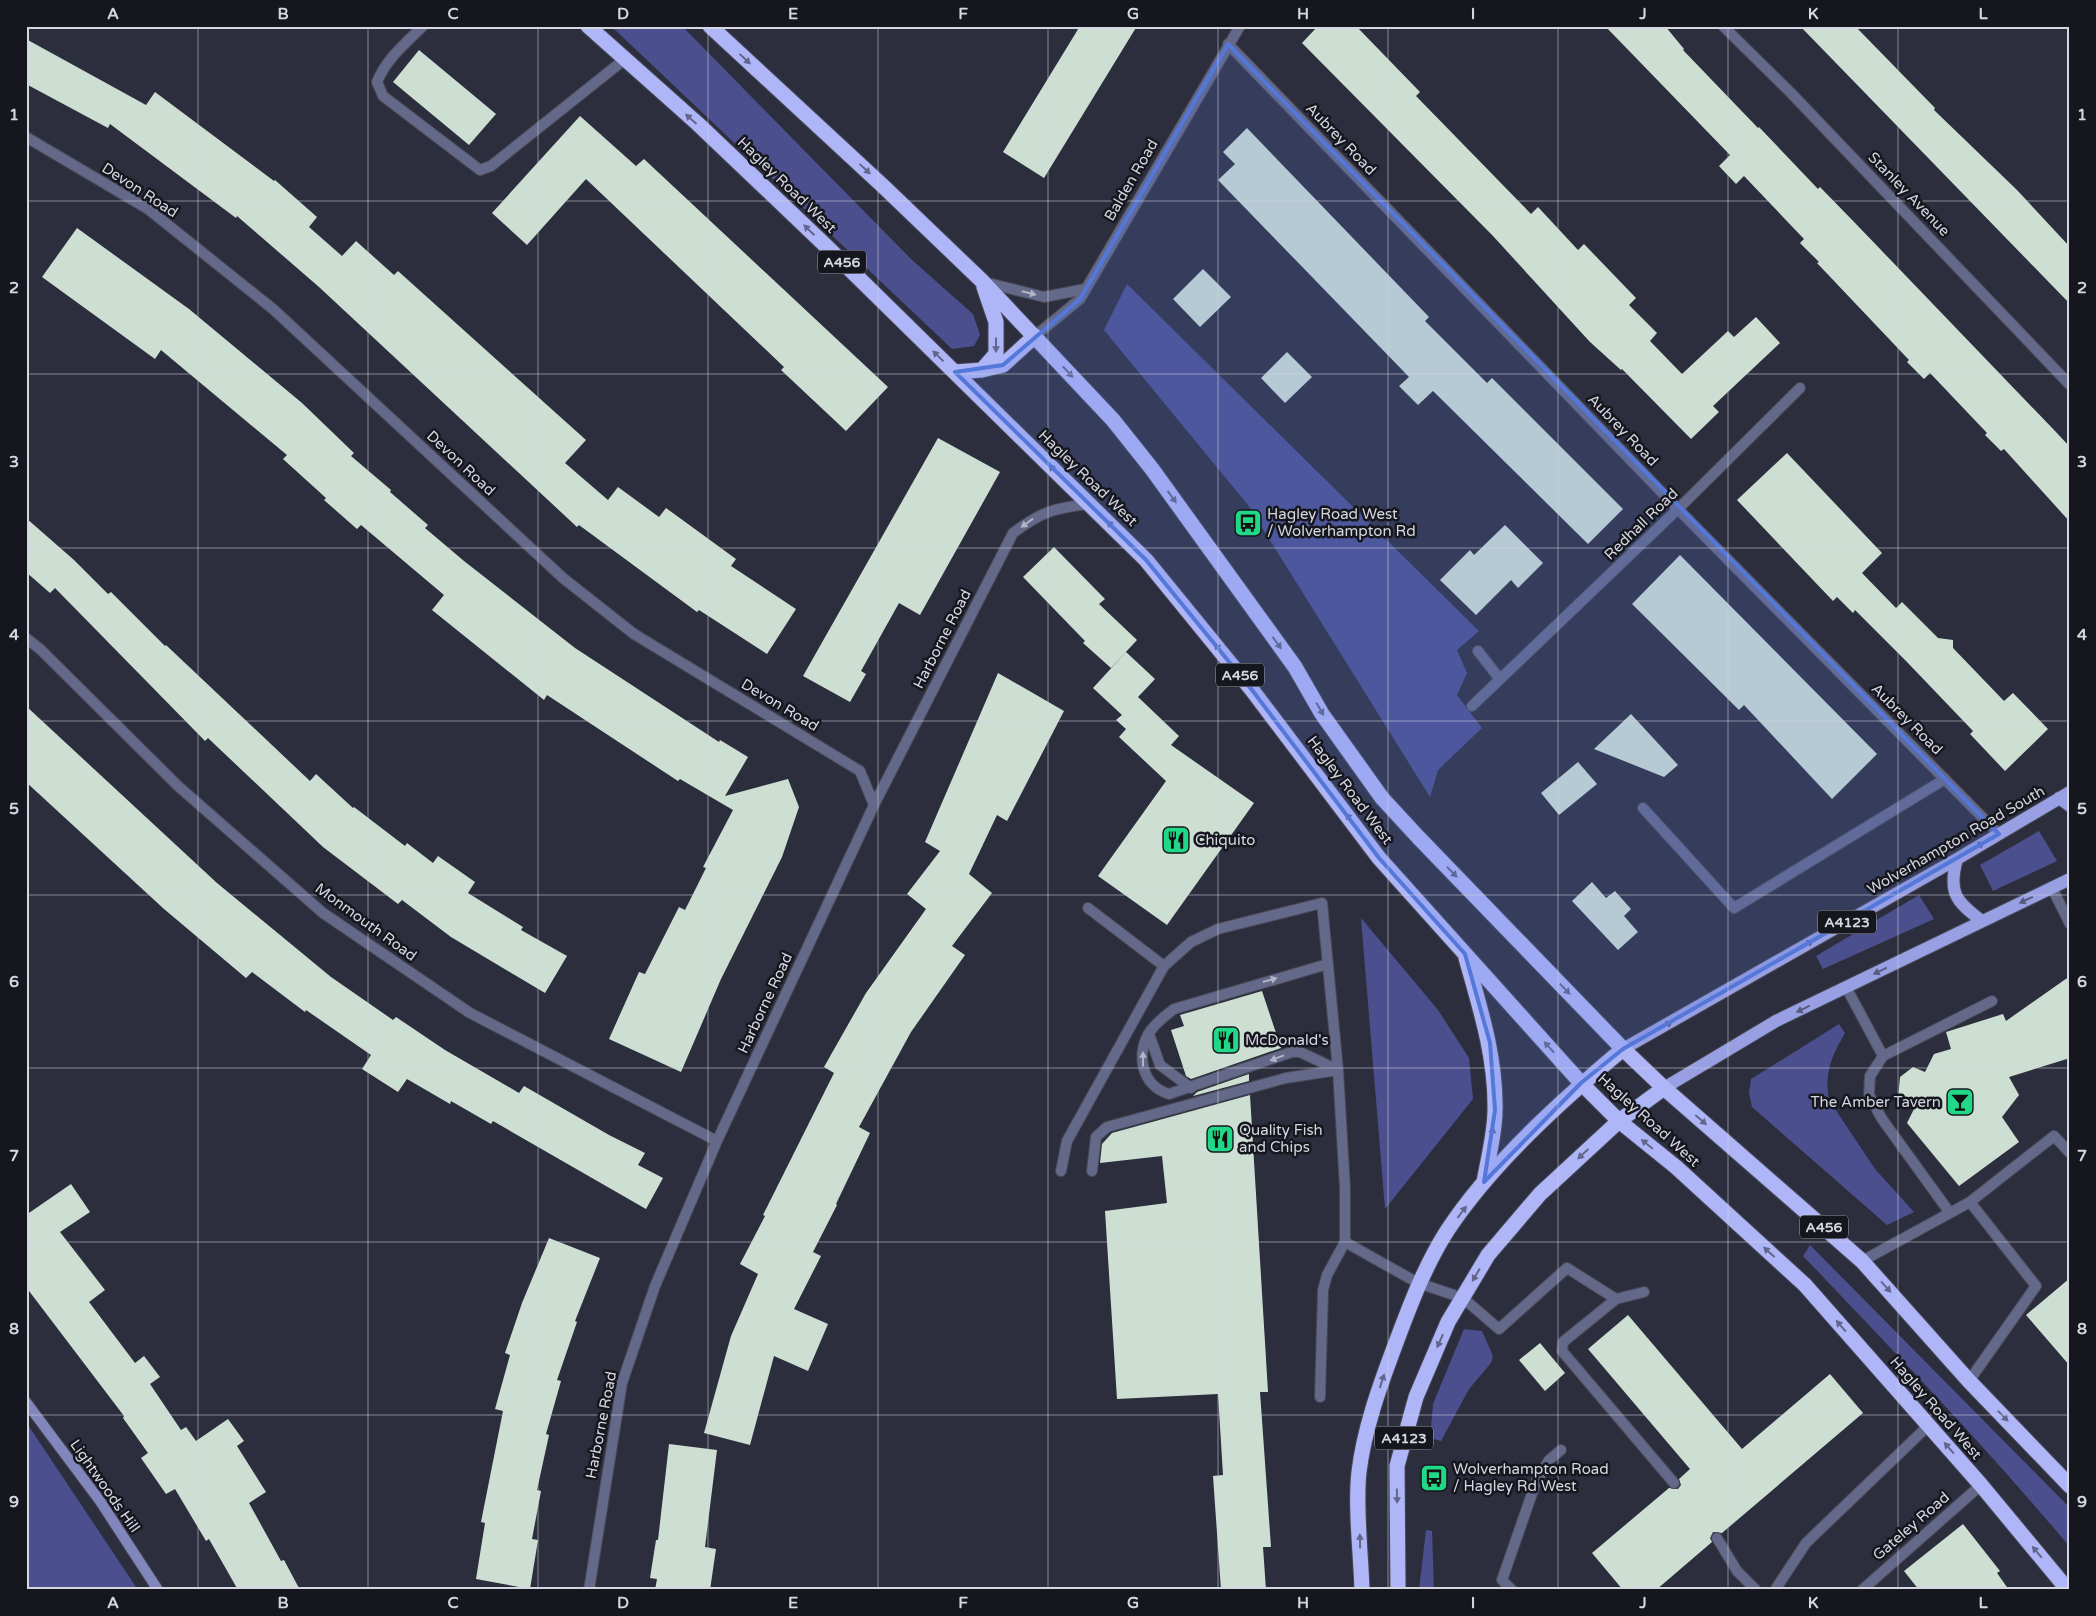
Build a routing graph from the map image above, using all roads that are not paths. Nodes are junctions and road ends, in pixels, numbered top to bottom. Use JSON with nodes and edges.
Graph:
{"nodes":[{"id":1,"x":423,"y":26,"type":"edge"},
{"id":2,"x":588,"y":26,"type":"edge"},
{"id":3,"x":710,"y":26,"type":"edge"},
{"id":4,"x":1240,"y":26,"type":"edge"},
{"id":5,"x":1723,"y":26,"type":"edge"},
{"id":6,"x":1228,"y":44,"type":"junction"},
{"id":7,"x":625,"y":59,"type":"junction"},
{"id":8,"x":26,"y":137,"type":"edge"},
{"id":9,"x":982,"y":281,"type":"junction"},
{"id":10,"x":1086,"y":289,"type":"junction"},
{"id":11,"x":1035,"y":336,"type":"junction"},
{"id":12,"x":982,"y":370,"type":"junction"},
{"id":13,"x":955,"y":372,"type":"junction"},
{"id":14,"x":2070,"y":386,"type":"edge"},
{"id":15,"x":1800,"y":388,"type":"dead end"},
{"id":16,"x":1089,"y":504,"type":"junction"},
{"id":17,"x":1678,"y":509,"type":"junction"},
{"id":18,"x":26,"y":638,"type":"edge"},
{"id":19,"x":1478,"y":651,"type":"dead end"},
{"id":20,"x":1500,"y":678,"type":"junction"},
{"id":21,"x":1472,"y":706,"type":"dead end"},
{"id":22,"x":1945,"y":779,"type":"junction"},
{"id":23,"x":2064,"y":795,"type":"edge"},
{"id":24,"x":874,"y":805,"type":"junction"},
{"id":25,"x":2070,"y":806,"type":"edge"},
{"id":26,"x":1643,"y":808,"type":"dead end"},
{"id":27,"x":1999,"y":834,"type":"junction"},
{"id":28,"x":1957,"y":859,"type":"junction"},
{"id":29,"x":2070,"y":879,"type":"edge"},
{"id":30,"x":2052,"y":888,"type":"junction"},
{"id":31,"x":1088,"y":908,"type":"dead end"},
{"id":32,"x":1982,"y":921,"type":"junction"},
{"id":33,"x":2070,"y":924,"type":"edge"},
{"id":34,"x":1465,"y":954,"type":"junction"},
{"id":35,"x":1328,"y":964,"type":"junction"},
{"id":36,"x":1164,"y":966,"type":"junction"},
{"id":37,"x":1846,"y":987,"type":"junction"},
{"id":38,"x":1992,"y":1001,"type":"dead end"},
{"id":39,"x":1149,"y":1034,"type":"junction"},
{"id":40,"x":1623,"y":1049,"type":"junction"},
{"id":41,"x":1883,"y":1056,"type":"junction"},
{"id":42,"x":1338,"y":1070,"type":"junction"},
{"id":43,"x":1581,"y":1084,"type":"junction"},
{"id":44,"x":1191,"y":1088,"type":"junction"},
{"id":45,"x":1664,"y":1088,"type":"junction"},
{"id":46,"x":1619,"y":1120,"type":"junction"},
{"id":47,"x":717,"y":1141,"type":"junction"},
{"id":48,"x":2070,"y":1153,"type":"edge"},
{"id":49,"x":1061,"y":1171,"type":"dead end"},
{"id":50,"x":1092,"y":1171,"type":"dead end"},
{"id":51,"x":1484,"y":1182,"type":"junction"},
{"id":52,"x":1970,"y":1202,"type":"junction"},
{"id":53,"x":1950,"y":1213,"type":"junction"},
{"id":54,"x":1345,"y":1242,"type":"junction"},
{"id":55,"x":1862,"y":1261,"type":"junction"},
{"id":56,"x":1418,"y":1283,"type":"junction"},
{"id":57,"x":1644,"y":1292,"type":"dead end"},
{"id":58,"x":1463,"y":1298,"type":"junction"},
{"id":59,"x":1616,"y":1299,"type":"junction"},
{"id":60,"x":1969,"y":1381,"type":"junction"},
{"id":61,"x":1320,"y":1397,"type":"dead end"},
{"id":62,"x":26,"y":1402,"type":"edge"},
{"id":63,"x":1929,"y":1426,"type":"junction"},
{"id":64,"x":1561,"y":1450,"type":"dead end"},
{"id":65,"x":2067,"y":1480,"type":"edge"},
{"id":66,"x":1674,"y":1483,"type":"dead end"},
{"id":67,"x":1981,"y":1485,"type":"junction"},
{"id":68,"x":1717,"y":1538,"type":"dead end"},
{"id":69,"x":158,"y":1590,"type":"edge"},
{"id":70,"x":589,"y":1590,"type":"edge"},
{"id":71,"x":1362,"y":1590,"type":"edge"},
{"id":72,"x":1398,"y":1590,"type":"edge"},
{"id":73,"x":1512,"y":1590,"type":"edge"},
{"id":74,"x":1756,"y":1590,"type":"edge"},
{"id":75,"x":1775,"y":1590,"type":"edge"},
{"id":76,"x":1862,"y":1590,"type":"edge"},
{"id":77,"x":2068,"y":1590,"type":"edge"}],
"edges":[{"from":1,"to":7,"type":"street"},
{"from":2,"to":7,"type":"highway","name":"Hagley Road West","number":"A456"},
{"from":3,"to":9,"type":"highway","name":"Hagley Road West","number":"A456","one_way":true},
{"from":4,"to":6,"type":"street","name":"Balden Road"},
{"from":5,"to":14,"type":"street","name":"Stanley Avenue"},
{"from":6,"to":10,"type":"street","name":"Balden Road"},
{"from":6,"to":17,"type":"street","name":"Aubrey Road"},
{"from":13,"to":7,"type":"highway","name":"Hagley Road West","number":"A456","one_way":true},
{"from":8,"to":24,"type":"street","name":"Devon Road"},
{"from":9,"to":10,"type":"street","one_way":true},
{"from":9,"to":11,"type":"highway","name":"Hagley Road West","number":"A456"},
{"from":9,"to":12,"type":"highway","one_way":true},
{"from":10,"to":11,"type":"street","name":"Balden Road"},
{"from":11,"to":12,"type":"highway"},
{"from":11,"to":40,"type":"highway","name":"Hagley Road West","number":"A456","one_way":true},
{"from":12,"to":13,"type":"highway"},
{"from":16,"to":13,"type":"highway","name":"Hagley Road West","number":"A456","one_way":true},
{"from":15,"to":17,"type":"street","name":"Redhall Road"},
{"from":16,"to":24,"type":"street","name":"Harborne Road","one_way":true},
{"from":34,"to":16,"type":"highway","name":"Hagley Road West","number":"A456","one_way":true},
{"from":17,"to":20,"type":"street","name":"Redhall Road"},
{"from":17,"to":22,"type":"street","name":"Aubrey Road"},
{"from":18,"to":47,"type":"street","name":"Monmouth Road"},
{"from":19,"to":20,"type":"street"},
{"from":20,"to":21,"type":"street","name":"Redhall Road"},
{"from":22,"to":26,"type":"street"},
{"from":22,"to":27,"type":"street","name":"Aubrey Road"},
{"from":23,"to":25,"type":"main road"},
{"from":23,"to":27,"type":"main road","name":"Wolverhampton Road South","number":"A4123"},
{"from":24,"to":47,"type":"street","name":"Harborne Road"},
{"from":28,"to":27,"type":"main road","name":"Wolverhampton Road South","number":"A4123","one_way":true},
{"from":28,"to":32,"type":"main road"},
{"from":40,"to":28,"type":"main road","name":"Wolverhampton Road South","number":"A4123","one_way":true},
{"from":29,"to":30,"type":"main road"},
{"from":30,"to":32,"type":"main road","one_way":true},
{"from":30,"to":33,"type":"street"},
{"from":31,"to":36,"type":"street"},
{"from":32,"to":37,"type":"main road","one_way":true},
{"from":43,"to":34,"type":"highway","name":"Hagley Road West","number":"A456","one_way":true},
{"from":51,"to":34,"type":"highway","one_way":true},
{"from":35,"to":36,"type":"street"},
{"from":39,"to":35,"type":"street","one_way":true},
{"from":35,"to":42,"type":"street"},
{"from":36,"to":49,"type":"street"},
{"from":37,"to":41,"type":"street"},
{"from":37,"to":45,"type":"main road","one_way":true},
{"from":38,"to":41,"type":"street"},
{"from":39,"to":44,"type":"street"},
{"from":44,"to":39,"type":"street","one_way":true},
{"from":40,"to":43,"type":"highway"},
{"from":40,"to":45,"type":"highway","name":"Hagley Road West","number":"A456"},
{"from":41,"to":53,"type":"street"},
{"from":42,"to":44,"type":"street","one_way":true},
{"from":42,"to":50,"type":"street"},
{"from":42,"to":54,"type":"street"},
{"from":43,"to":46,"type":"highway","name":"Hagley Road West","number":"A456"},
{"from":43,"to":51,"type":"highway","number":"A4123"},
{"from":45,"to":46,"type":"highway"},
{"from":45,"to":55,"type":"highway","name":"Hagley Road West","number":"A456","one_way":true},
{"from":46,"to":58,"type":"highway","number":"A4123","one_way":true},
{"from":63,"to":46,"type":"highway","name":"Hagley Road West","number":"A456","one_way":true},
{"from":47,"to":70,"type":"street","name":"Harborne Road"},
{"from":48,"to":52,"type":"street"},
{"from":56,"to":51,"type":"highway","number":"A4123","one_way":true},
{"from":52,"to":53,"type":"street"},
{"from":52,"to":60,"type":"street"},
{"from":53,"to":55,"type":"street"},
{"from":54,"to":56,"type":"street"},
{"from":54,"to":61,"type":"street"},
{"from":55,"to":60,"type":"highway","name":"Hagley Road West","number":"A456","one_way":true},
{"from":56,"to":58,"type":"street"},
{"from":71,"to":56,"type":"highway","number":"A4123","one_way":true},
{"from":57,"to":59,"type":"street"},
{"from":58,"to":59,"type":"street"},
{"from":58,"to":72,"type":"highway","number":"A4123","one_way":true},
{"from":59,"to":66,"type":"street"},
{"from":60,"to":65,"type":"highway","name":"Hagley Road West","number":"A456","one_way":true},
{"from":62,"to":69,"type":"street","name":"Lightwoods Hill"},
{"from":67,"to":63,"type":"highway","name":"Hagley Road West","number":"A456","one_way":true},
{"from":63,"to":75,"type":"street"},
{"from":64,"to":73,"type":"street"},
{"from":67,"to":76,"type":"street","name":"Gateley Road"},
{"from":77,"to":67,"type":"highway","name":"Hagley Road West","number":"A456","one_way":true},
{"from":68,"to":74,"type":"street"}]}
